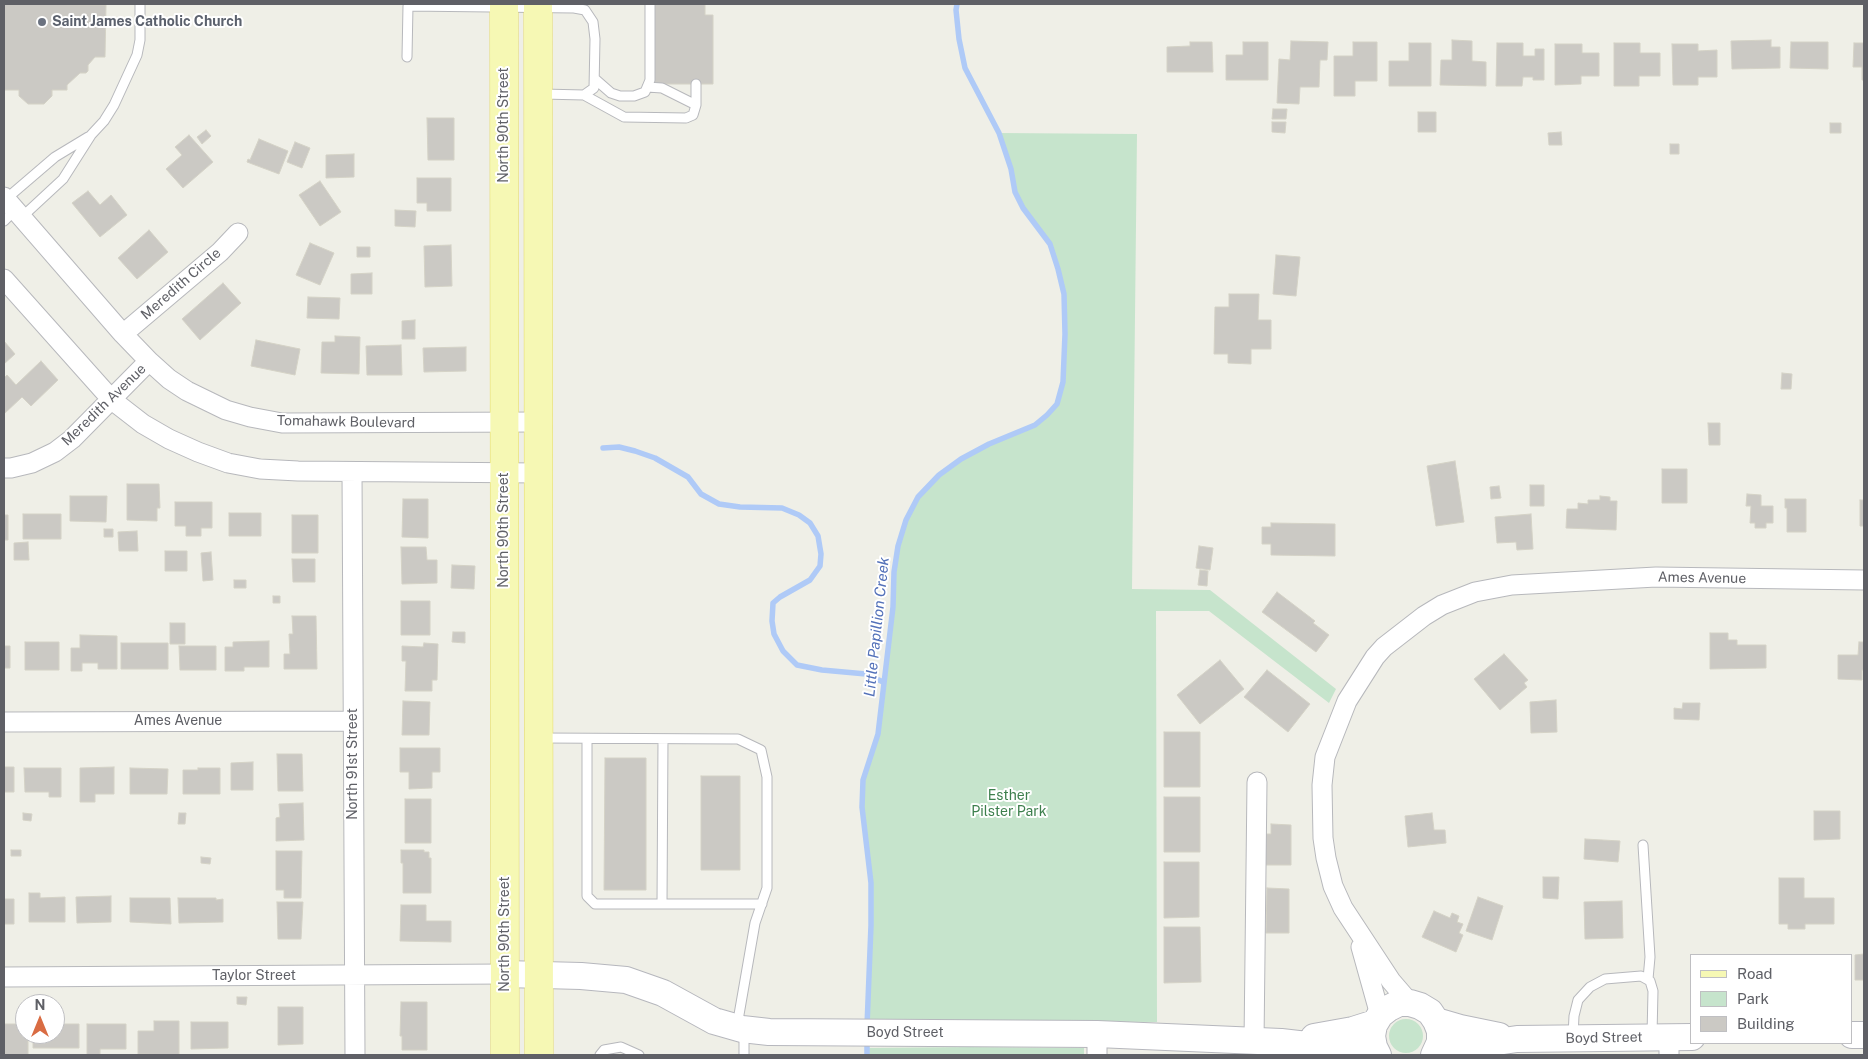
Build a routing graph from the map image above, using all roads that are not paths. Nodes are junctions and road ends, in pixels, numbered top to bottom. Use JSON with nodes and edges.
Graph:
{"nodes":[{"id":1,"x":140,"y":4,"type":"edge"},
{"id":2,"x":650,"y":4,"type":"edge"},
{"id":3,"x":442,"y":5,"type":"edge"},
{"id":4,"x":504,"y":5,"type":"edge"},
{"id":5,"x":538,"y":6,"type":"edge"},
{"id":6,"x":407,"y":57,"type":"dead end"},
{"id":7,"x":595,"y":79,"type":"junction"},
{"id":8,"x":696,"y":84,"type":"dead end"},
{"id":9,"x":647,"y":87,"type":"junction"},
{"id":10,"x":539,"y":94,"type":"junction"},
{"id":11,"x":584,"y":95,"type":"junction"},
{"id":12,"x":696,"y":106,"type":"junction"},
{"id":13,"x":91,"y":135,"type":"junction"},
{"id":14,"x":10,"y":209,"type":"edge"},
{"id":15,"x":238,"y":233,"type":"dead end"},
{"id":16,"x":4,"y":279,"type":"edge"},
{"id":17,"x":123,"y":334,"type":"junction"},
{"id":18,"x":149,"y":361,"type":"junction"},
{"id":19,"x":112,"y":400,"type":"junction"},
{"id":20,"x":539,"y":422,"type":"junction"},
{"id":21,"x":504,"y":423,"type":"junction"},
{"id":22,"x":4,"y":468,"type":"edge"},
{"id":23,"x":352,"y":472,"type":"junction"},
{"id":24,"x":503,"y":473,"type":"junction"},
{"id":25,"x":539,"y":473,"type":"junction"},
{"id":26,"x":1864,"y":580,"type":"edge"},
{"id":27,"x":353,"y":721,"type":"junction"},
{"id":28,"x":4,"y":722,"type":"edge"},
{"id":29,"x":539,"y":738,"type":"junction"},
{"id":30,"x":586,"y":739,"type":"junction"},
{"id":31,"x":662,"y":739,"type":"junction"},
{"id":32,"x":1257,"y":782,"type":"dead end"},
{"id":33,"x":1643,"y":845,"type":"dead end"},
{"id":34,"x":662,"y":904,"type":"junction"},
{"id":35,"x":762,"y":904,"type":"junction"},
{"id":36,"x":1351,"y":923,"type":"junction"},
{"id":37,"x":505,"y":974,"type":"junction"},
{"id":38,"x":355,"y":975,"type":"junction"},
{"id":39,"x":539,"y":975,"type":"junction"},
{"id":40,"x":4,"y":977,"type":"edge"},
{"id":41,"x":1648,"y":979,"type":"junction"},
{"id":42,"x":1410,"y":1003,"type":"junction"},
{"id":43,"x":1378,"y":1019,"type":"junction"},
{"id":44,"x":1436,"y":1021,"type":"junction"},
{"id":45,"x":741,"y":1029,"type":"junction"},
{"id":46,"x":1572,"y":1038,"type":"junction"},
{"id":47,"x":1517,"y":1039,"type":"junction"},
{"id":48,"x":1281,"y":1042,"type":"junction"},
{"id":49,"x":1671,"y":1042,"type":"edge"},
{"id":50,"x":1251,"y":1044,"type":"junction"},
{"id":51,"x":1097,"y":1045,"type":"edge"},
{"id":52,"x":355,"y":1055,"type":"edge"},
{"id":53,"x":505,"y":1055,"type":"edge"},
{"id":54,"x":539,"y":1055,"type":"edge"},
{"id":55,"x":600,"y":1055,"type":"edge"},
{"id":56,"x":640,"y":1055,"type":"edge"},
{"id":57,"x":744,"y":1055,"type":"edge"},
{"id":58,"x":1372,"y":1055,"type":"edge"},
{"id":59,"x":1378,"y":1055,"type":"edge"},
{"id":60,"x":1435,"y":1055,"type":"edge"}],
"edges":[{"from":1,"to":13,"type":"lane"},
{"from":2,"to":9,"type":"lane"},
{"from":3,"to":4,"type":"lane"},
{"from":3,"to":6,"type":"lane"},
{"from":4,"to":5,"type":"lane"},
{"from":4,"to":21,"type":"main road","name":"North 90th Street"},
{"from":5,"to":7,"type":"lane"},
{"from":5,"to":10,"type":"main road"},
{"from":7,"to":9,"type":"lane"},
{"from":7,"to":11,"type":"lane"},
{"from":8,"to":12,"type":"lane"},
{"from":9,"to":12,"type":"lane"},
{"from":10,"to":11,"type":"lane"},
{"from":10,"to":20,"type":"main road"},
{"from":11,"to":12,"type":"lane"},
{"from":13,"to":14,"type":"lane"},
{"from":13,"to":14,"type":"lane"},
{"from":14,"to":17,"type":"street","name":"Tomahawk Boulevard"},
{"from":15,"to":17,"type":"street","name":"Meredith Circle"},
{"from":16,"to":19,"type":"street"},
{"from":17,"to":18,"type":"street","name":"Tomahawk Boulevard"},
{"from":18,"to":19,"type":"street","name":"Meredith Avenue"},
{"from":18,"to":21,"type":"street","name":"Tomahawk Boulevard"},
{"from":19,"to":22,"type":"street","name":"Meredith Avenue"},
{"from":19,"to":23,"type":"street"},
{"from":20,"to":21,"type":"street","name":"Tomahawk Boulevard"},
{"from":20,"to":25,"type":"main road"},
{"from":21,"to":24,"type":"main road","name":"North 90th Street"},
{"from":23,"to":24,"type":"street"},
{"from":23,"to":27,"type":"street","name":"North 91st Street"},
{"from":24,"to":25,"type":"street"},
{"from":24,"to":37,"type":"main road","name":"North 90th Street"},
{"from":25,"to":29,"type":"main road"},
{"from":26,"to":36,"type":"street","name":"Ames Avenue"},
{"from":27,"to":28,"type":"street","name":"Ames Avenue"},
{"from":27,"to":38,"type":"street","name":"North 91st Street"},
{"from":29,"to":30,"type":"lane"},
{"from":29,"to":39,"type":"main road"},
{"from":30,"to":31,"type":"lane"},
{"from":30,"to":34,"type":"lane"},
{"from":31,"to":34,"type":"lane"},
{"from":31,"to":35,"type":"lane"},
{"from":32,"to":50,"type":"street"},
{"from":33,"to":41,"type":"lane"},
{"from":34,"to":35,"type":"lane"},
{"from":35,"to":45,"type":"lane"},
{"from":36,"to":42,"type":"street"},
{"from":36,"to":43,"type":"street"},
{"from":37,"to":38,"type":"street","name":"Taylor Street"},
{"from":37,"to":39,"type":"street","name":"Boyd Street"},
{"from":37,"to":53,"type":"main road","name":"North 90th Street"},
{"from":38,"to":40,"type":"street","name":"Taylor Street"},
{"from":38,"to":52,"type":"street","name":"North 91st Street"},
{"from":39,"to":45,"type":"street","name":"Boyd Street"},
{"from":39,"to":54,"type":"main road"},
{"from":41,"to":46,"type":"lane"},
{"from":41,"to":49,"type":"lane"},
{"from":42,"to":43,"type":"street","name":"Boyd Street"},
{"from":42,"to":44,"type":"street","name":"Boyd Street"},
{"from":43,"to":48,"type":"street","name":"Boyd Street"},
{"from":43,"to":59,"type":"street"},
{"from":44,"to":47,"type":"street","name":"Boyd Street"},
{"from":44,"to":60,"type":"street","name":"Boyd Street"},
{"from":45,"to":51,"type":"street","name":"Boyd Street"},
{"from":45,"to":57,"type":"lane"},
{"from":46,"to":47,"type":"street","name":"Boyd Street"},
{"from":46,"to":49,"type":"street","name":"Boyd Street"},
{"from":47,"to":60,"type":"street","name":"Boyd Street"},
{"from":48,"to":50,"type":"street","name":"Boyd Street"},
{"from":48,"to":58,"type":"street","name":"Boyd Street"},
{"from":50,"to":51,"type":"street","name":"Boyd Street"},
{"from":55,"to":56,"type":"lane"}]}
